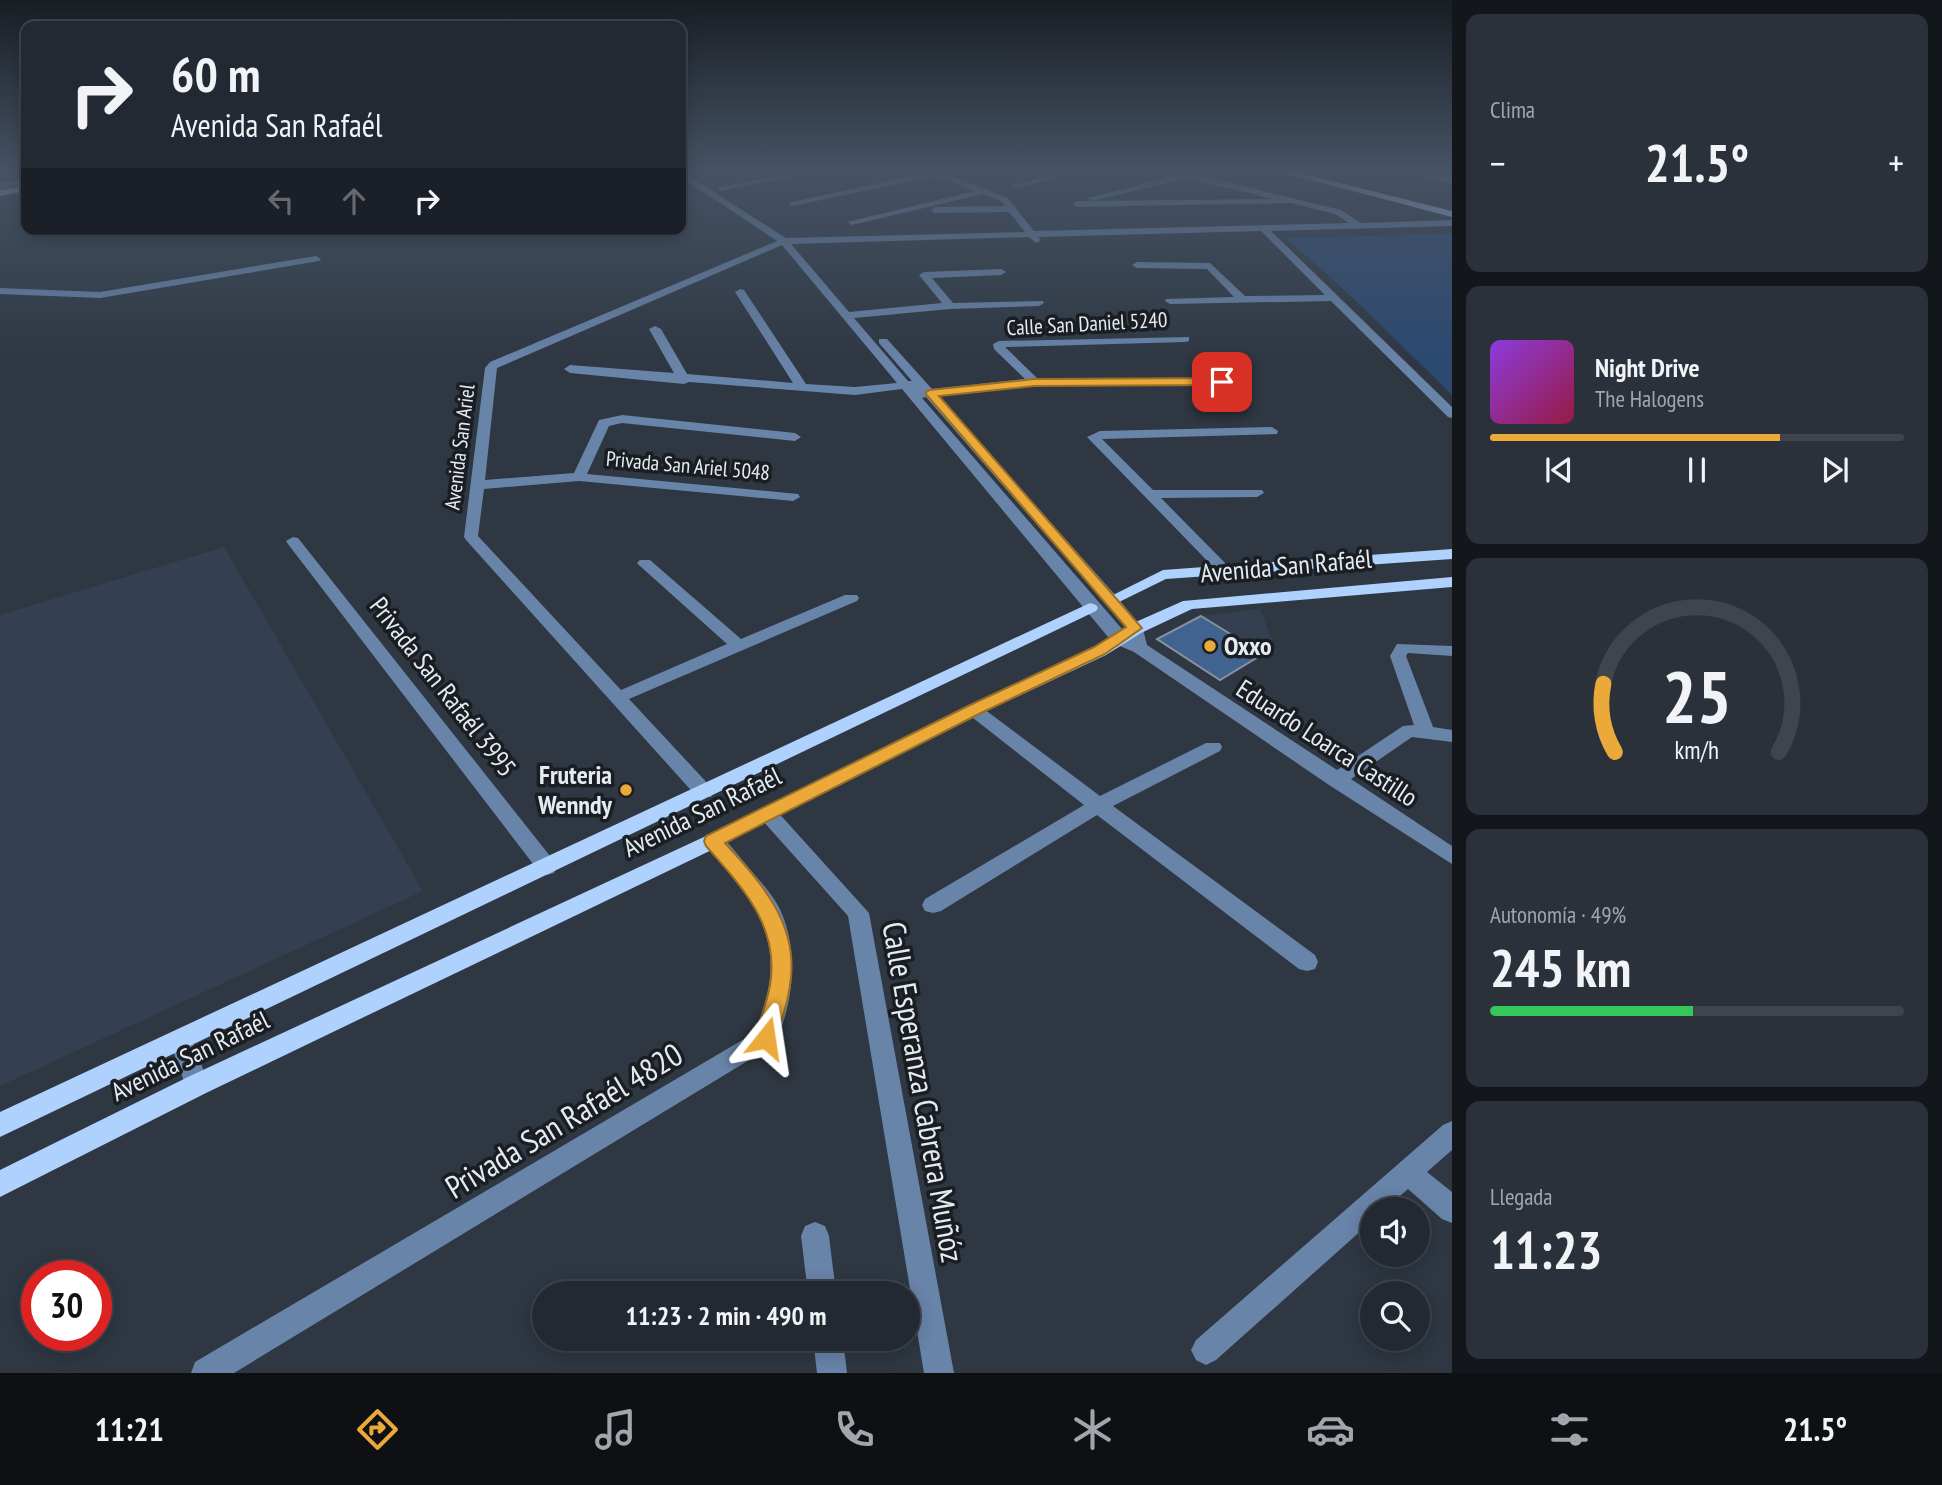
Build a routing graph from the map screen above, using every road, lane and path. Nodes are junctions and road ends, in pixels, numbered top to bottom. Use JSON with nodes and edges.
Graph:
{"nodes":[{"id":1,"x":775,"y":234,"type":"edge"},
{"id":2,"x":777,"y":234,"type":"edge"},
{"id":3,"x":1032,"y":234,"type":"edge"},
{"id":4,"x":1170,"y":234,"type":"edge"},
{"id":5,"x":1269,"y":234,"type":"edge"},
{"id":6,"x":1034,"y":237,"type":"junction"},
{"id":7,"x":788,"y":243,"type":"junction"},
{"id":8,"x":316,"y":258,"type":"dead end"},
{"id":9,"x":1137,"y":265,"type":"dead end"},
{"id":10,"x":1001,"y":272,"type":"dead end"},
{"id":11,"x":0,"y":291,"type":"edge"},
{"id":12,"x":740,"y":292,"type":"dead end"},
{"id":13,"x":1336,"y":298,"type":"junction"},
{"id":14,"x":1242,"y":299,"type":"junction"},
{"id":15,"x":1170,"y":301,"type":"dead end"},
{"id":16,"x":1040,"y":303,"type":"dead end"},
{"id":17,"x":950,"y":306,"type":"junction"},
{"id":18,"x":853,"y":314,"type":"junction"},
{"id":19,"x":655,"y":329,"type":"dead end"},
{"id":20,"x":1185,"y":338,"type":"dead end"},
{"id":21,"x":570,"y":369,"type":"dead end"},
{"id":22,"x":684,"y":380,"type":"junction"},
{"id":23,"x":1034,"y":382,"type":"junction"},
{"id":24,"x":1222,"y":382,"type":"dead end"},
{"id":25,"x":803,"y":388,"type":"junction"},
{"id":26,"x":918,"y":389,"type":"junction"},
{"id":27,"x":1452,"y":414,"type":"edge"},
{"id":28,"x":1272,"y":431,"type":"dead end"},
{"id":29,"x":795,"y":438,"type":"dead end"},
{"id":30,"x":579,"y":477,"type":"junction"},
{"id":31,"x":477,"y":485,"type":"junction"},
{"id":32,"x":1257,"y":493,"type":"dead end"},
{"id":33,"x":1148,"y":494,"type":"junction"},
{"id":34,"x":793,"y":497,"type":"dead end"},
{"id":35,"x":293,"y":541,"type":"dead end"},
{"id":36,"x":1452,"y":554,"type":"edge"},
{"id":37,"x":645,"y":563,"type":"dead end"},
{"id":38,"x":1226,"y":572,"type":"junction"},
{"id":39,"x":1452,"y":582,"type":"edge"},
{"id":40,"x":851,"y":597,"type":"dead end"},
{"id":41,"x":1111,"y":600,"type":"junction"},
{"id":42,"x":1090,"y":608,"type":"junction"},
{"id":43,"x":1127,"y":634,"type":"junction"},
{"id":44,"x":738,"y":645,"type":"junction"},
{"id":45,"x":1452,"y":651,"type":"edge"},
{"id":46,"x":619,"y":697,"type":"junction"},
{"id":47,"x":974,"y":710,"type":"junction"},
{"id":48,"x":1426,"y":733,"type":"junction"},
{"id":49,"x":1452,"y":736,"type":"edge"},
{"id":50,"x":1213,"y":747,"type":"dead end"},
{"id":51,"x":1336,"y":780,"type":"junction"},
{"id":52,"x":704,"y":792,"type":"junction"},
{"id":53,"x":1097,"y":806,"type":"junction"},
{"id":54,"x":768,"y":814,"type":"junction"},
{"id":55,"x":713,"y":841,"type":"junction"},
{"id":56,"x":1452,"y":856,"type":"edge"},
{"id":57,"x":547,"y":867,"type":"junction"},
{"id":58,"x":933,"y":905,"type":"dead end"},
{"id":59,"x":1307,"y":962,"type":"dead end"},
{"id":60,"x":181,"y":1039,"type":"junction"},
{"id":61,"x":197,"y":1085,"type":"junction"},
{"id":62,"x":0,"y":1125,"type":"edge"},
{"id":63,"x":1452,"y":1133,"type":"edge"},
{"id":64,"x":1408,"y":1172,"type":"junction"},
{"id":65,"x":0,"y":1184,"type":"edge"},
{"id":66,"x":1452,"y":1210,"type":"edge"},
{"id":67,"x":815,"y":1237,"type":"dead end"},
{"id":68,"x":820,"y":1281,"type":"edge"},
{"id":69,"x":1206,"y":1350,"type":"dead end"},
{"id":70,"x":829,"y":1351,"type":"edge"},
{"id":71,"x":206,"y":1373,"type":"edge"},
{"id":72,"x":832,"y":1373,"type":"edge"},
{"id":73,"x":939,"y":1373,"type":"edge"}],
"edges":[{"from":1,"to":7,"type":"street"},
{"from":2,"to":7,"type":"street"},
{"from":3,"to":6,"type":"street"},
{"from":4,"to":6,"type":"street","name":"Avenida San Ariel"},
{"from":5,"to":13,"type":"street"},
{"from":6,"to":7,"type":"street","name":"Avenida San Ariel"},
{"from":7,"to":18,"type":"street"},
{"from":7,"to":31,"type":"street","name":"Avenida San Ariel"},
{"from":8,"to":11,"type":"street"},
{"from":9,"to":14,"type":"street"},
{"from":10,"to":17,"type":"street"},
{"from":12,"to":25,"type":"street"},
{"from":13,"to":14,"type":"street"},
{"from":13,"to":27,"type":"street"},
{"from":14,"to":15,"type":"street"},
{"from":16,"to":17,"type":"street"},
{"from":17,"to":18,"type":"street"},
{"from":18,"to":26,"type":"street"},
{"from":19,"to":22,"type":"street"},
{"from":20,"to":23,"type":"street","name":"Calle San Daniel 5240"},
{"from":21,"to":22,"type":"street"},
{"from":22,"to":25,"type":"street"},
{"from":23,"to":24,"type":"street"},
{"from":23,"to":26,"type":"street"},
{"from":25,"to":26,"type":"street"},
{"from":26,"to":41,"type":"street"},
{"from":26,"to":42,"type":"street"},
{"from":28,"to":33,"type":"street"},
{"from":29,"to":30,"type":"street","name":"Privada San Ariel 5048"},
{"from":30,"to":31,"type":"street","name":"Privada San Ariel 5048"},
{"from":30,"to":34,"type":"street","name":"Privada San Ariel 5048"},
{"from":31,"to":46,"type":"street","name":"Avenida San Ariel"},
{"from":32,"to":33,"type":"street"},
{"from":33,"to":38,"type":"street"},
{"from":35,"to":57,"type":"street","name":"Privada San Rafaél 3995"},
{"from":36,"to":38,"type":"main road","name":"Avenida San Rafaél"},
{"from":37,"to":44,"type":"street"},
{"from":38,"to":41,"type":"main road","name":"Avenida San Rafaél"},
{"from":39,"to":43,"type":"main road","name":"Avenida San Rafaél"},
{"from":40,"to":44,"type":"street"},
{"from":41,"to":42,"type":"street","name":"Avenida San Rafaél"},
{"from":41,"to":43,"type":"street"},
{"from":42,"to":43,"type":"street"},
{"from":42,"to":52,"type":"main road","name":"Avenida San Rafaél"},
{"from":43,"to":47,"type":"main road","name":"Avenida San Rafaél"},
{"from":43,"to":51,"type":"street","name":"Eduardo Loarca Castillo"},
{"from":44,"to":46,"type":"street"},
{"from":45,"to":48,"type":"street"},
{"from":46,"to":52,"type":"street","name":"Avenida San Ariel"},
{"from":47,"to":53,"type":"street"},
{"from":47,"to":54,"type":"main road","name":"Avenida San Rafaél"},
{"from":48,"to":49,"type":"street"},
{"from":48,"to":51,"type":"street"},
{"from":50,"to":53,"type":"street"},
{"from":51,"to":56,"type":"street","name":"Eduardo Loarca Castillo"},
{"from":52,"to":57,"type":"main road","name":"Avenida San Rafaél"},
{"from":53,"to":58,"type":"street"},
{"from":53,"to":59,"type":"street"},
{"from":54,"to":55,"type":"main road","name":"Avenida San Rafaél"},
{"from":54,"to":73,"type":"street","name":"Calle Esperanza Cabrera Muñóz"},
{"from":55,"to":61,"type":"main road","name":"Avenida San Rafaél"},
{"from":55,"to":71,"type":"street","name":"Privada San Rafaél 4820"},
{"from":57,"to":60,"type":"main road","name":"Avenida San Rafaél"},
{"from":60,"to":61,"type":"street"},
{"from":60,"to":62,"type":"main road","name":"Avenida San Rafaél"},
{"from":61,"to":65,"type":"main road","name":"Avenida San Rafaél"},
{"from":63,"to":64,"type":"street"},
{"from":64,"to":66,"type":"street"},
{"from":64,"to":69,"type":"street"},
{"from":67,"to":68,"type":"street"},
{"from":70,"to":72,"type":"street"}]}
